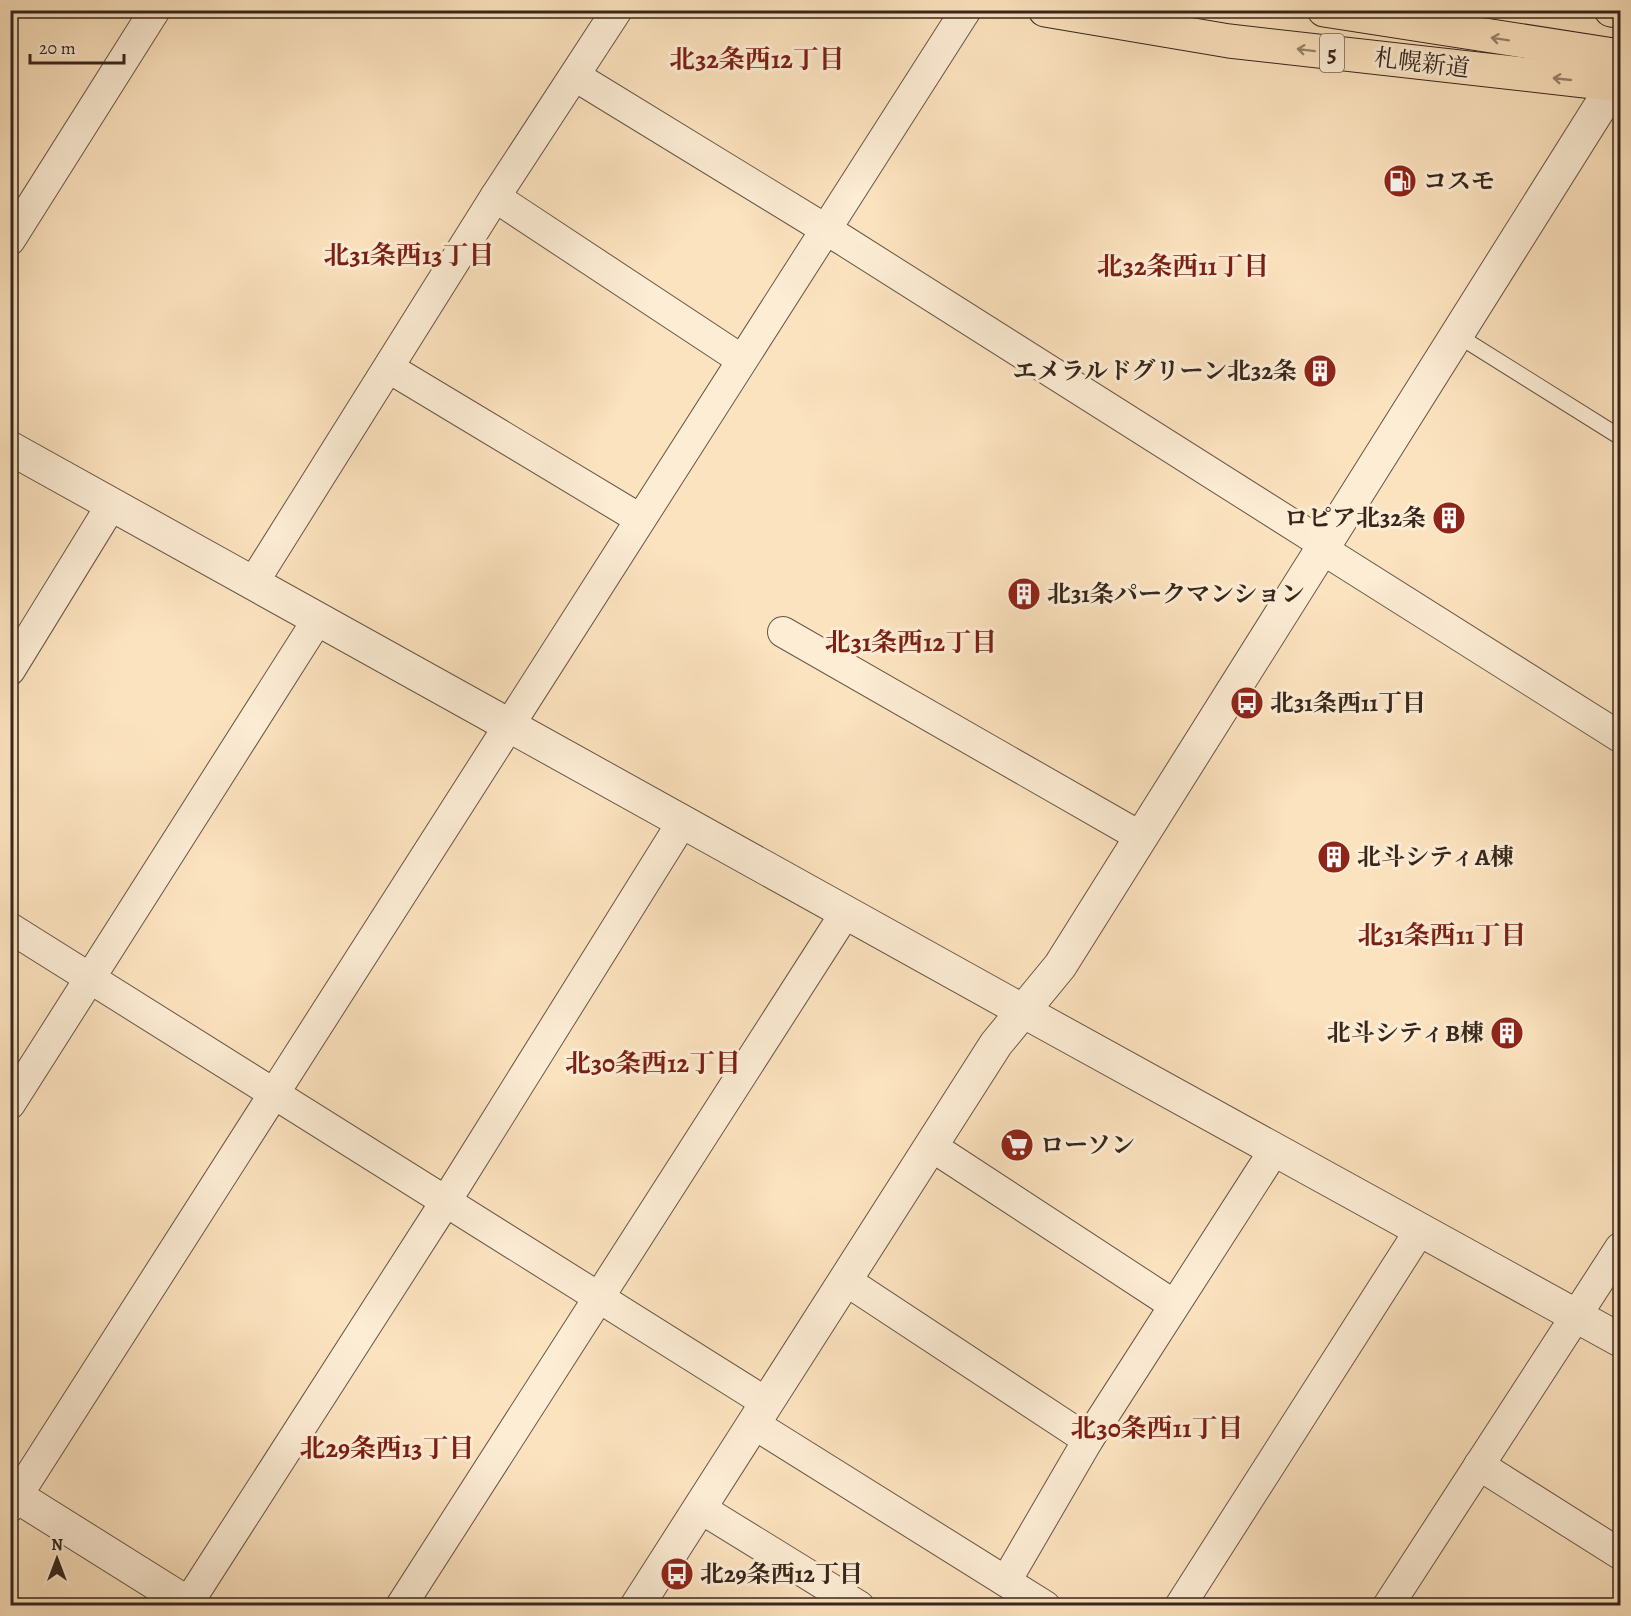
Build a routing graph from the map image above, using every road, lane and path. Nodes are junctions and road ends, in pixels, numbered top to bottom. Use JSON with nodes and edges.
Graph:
{"nodes":[{"id":1,"x":155,"y":10,"type":"edge"},
{"id":2,"x":617,"y":10,"type":"edge"},
{"id":3,"x":966,"y":10,"type":"edge"},
{"id":4,"x":1045,"y":10,"type":"edge"},
{"id":5,"x":1324,"y":10,"type":"edge"},
{"id":6,"x":1611,"y":10,"type":"edge"},
{"id":7,"x":1620,"y":11,"type":"edge"},
{"id":8,"x":1619,"y":75,"type":"edge"},
{"id":9,"x":575,"y":76,"type":"junction"},
{"id":10,"x":495,"y":196,"type":"junction"},
{"id":11,"x":825,"y":230,"type":"junction"},
{"id":12,"x":10,"y":240,"type":"edge"},
{"id":13,"x":1457,"y":335,"type":"junction"},
{"id":14,"x":742,"y":360,"type":"junction"},
{"id":15,"x":389,"y":368,"type":"junction"},
{"id":16,"x":1620,"y":437,"type":"edge"},
{"id":17,"x":10,"y":448,"type":"edge"},
{"id":18,"x":112,"y":504,"type":"junction"},
{"id":19,"x":640,"y":519,"type":"junction"},
{"id":20,"x":1323,"y":547,"type":"junction"},
{"id":21,"x":253,"y":583,"type":"junction"},
{"id":22,"x":318,"y":619,"type":"junction"},
{"id":23,"x":783,"y":632,"type":"dead end"},
{"id":24,"x":10,"y":670,"type":"edge"},
{"id":25,"x":509,"y":724,"type":"junction"},
{"id":26,"x":1620,"y":737,"type":"edge"},
{"id":27,"x":683,"y":821,"type":"junction"},
{"id":28,"x":1141,"y":837,"type":"junction"},
{"id":29,"x":846,"y":912,"type":"junction"},
{"id":30,"x":10,"y":928,"type":"edge"},
{"id":31,"x":89,"y":977,"type":"junction"},
{"id":32,"x":1023,"y":1011,"type":"junction"},
{"id":33,"x":273,"y":1093,"type":"junction"},
{"id":34,"x":10,"y":1104,"type":"edge"},
{"id":35,"x":931,"y":1146,"type":"junction"},
{"id":36,"x":1275,"y":1149,"type":"junction"},
{"id":37,"x":446,"y":1201,"type":"junction"},
{"id":38,"x":1420,"y":1230,"type":"junction"},
{"id":39,"x":1620,"y":1248,"type":"edge"},
{"id":40,"x":845,"y":1280,"type":"junction"},
{"id":41,"x":597,"y":1297,"type":"junction"},
{"id":42,"x":1174,"y":1305,"type":"junction"},
{"id":43,"x":1576,"y":1316,"type":"junction"},
{"id":44,"x":1620,"y":1340,"type":"edge"},
{"id":45,"x":760,"y":1414,"type":"junction"},
{"id":46,"x":1088,"y":1440,"type":"junction"},
{"id":47,"x":1479,"y":1465,"type":"junction"},
{"id":48,"x":13,"y":1498,"type":"edge"},
{"id":49,"x":700,"y":1508,"type":"junction"},
{"id":50,"x":1620,"y":1554,"type":"edge"},
{"id":51,"x":1023,"y":1596,"type":"edge"},
{"id":52,"x":1396,"y":1603,"type":"edge"},
{"id":53,"x":190,"y":1604,"type":"edge"},
{"id":54,"x":400,"y":1605,"type":"edge"},
{"id":55,"x":637,"y":1605,"type":"edge"},
{"id":56,"x":859,"y":1605,"type":"edge"},
{"id":57,"x":1179,"y":1605,"type":"edge"}],
"edges":[{"from":1,"to":12,"type":"street"},
{"from":2,"to":9,"type":"street"},
{"from":3,"to":11,"type":"street"},
{"from":8,"to":4,"type":"highway","name":"札幌新道","number":"5","one_way":true},
{"from":8,"to":5,"type":"highway","one_way":true},
{"from":6,"to":7,"type":"highway"},
{"from":8,"to":13,"type":"street"},
{"from":9,"to":10,"type":"street"},
{"from":9,"to":11,"type":"street"},
{"from":10,"to":14,"type":"street"},
{"from":10,"to":15,"type":"street"},
{"from":11,"to":14,"type":"street"},
{"from":11,"to":20,"type":"street"},
{"from":13,"to":16,"type":"lane"},
{"from":13,"to":20,"type":"street"},
{"from":14,"to":19,"type":"street"},
{"from":15,"to":19,"type":"street"},
{"from":15,"to":21,"type":"street"},
{"from":17,"to":18,"type":"street"},
{"from":18,"to":21,"type":"street"},
{"from":18,"to":24,"type":"street"},
{"from":19,"to":25,"type":"street"},
{"from":20,"to":26,"type":"street"},
{"from":20,"to":28,"type":"street"},
{"from":21,"to":22,"type":"street"},
{"from":22,"to":25,"type":"street"},
{"from":22,"to":31,"type":"street"},
{"from":23,"to":28,"type":"street"},
{"from":25,"to":27,"type":"street"},
{"from":25,"to":33,"type":"street"},
{"from":27,"to":29,"type":"street"},
{"from":27,"to":37,"type":"street"},
{"from":28,"to":32,"type":"street"},
{"from":29,"to":32,"type":"street"},
{"from":29,"to":41,"type":"street"},
{"from":30,"to":31,"type":"street"},
{"from":31,"to":33,"type":"street"},
{"from":31,"to":34,"type":"street"},
{"from":32,"to":35,"type":"street"},
{"from":32,"to":36,"type":"street"},
{"from":33,"to":37,"type":"street"},
{"from":33,"to":48,"type":"street"},
{"from":35,"to":40,"type":"street"},
{"from":35,"to":42,"type":"street"},
{"from":36,"to":38,"type":"street"},
{"from":36,"to":42,"type":"street"},
{"from":37,"to":41,"type":"street"},
{"from":37,"to":53,"type":"street"},
{"from":38,"to":43,"type":"street"},
{"from":38,"to":57,"type":"street"},
{"from":39,"to":43,"type":"street"},
{"from":40,"to":45,"type":"street"},
{"from":40,"to":46,"type":"street"},
{"from":41,"to":45,"type":"street"},
{"from":41,"to":54,"type":"street"},
{"from":42,"to":46,"type":"street"},
{"from":43,"to":44,"type":"street"},
{"from":43,"to":47,"type":"street"},
{"from":45,"to":49,"type":"street"},
{"from":45,"to":51,"type":"street"},
{"from":46,"to":51,"type":"street"},
{"from":47,"to":50,"type":"street"},
{"from":47,"to":52,"type":"street"},
{"from":48,"to":53,"type":"street"},
{"from":49,"to":55,"type":"street"},
{"from":49,"to":56,"type":"street"}]}
